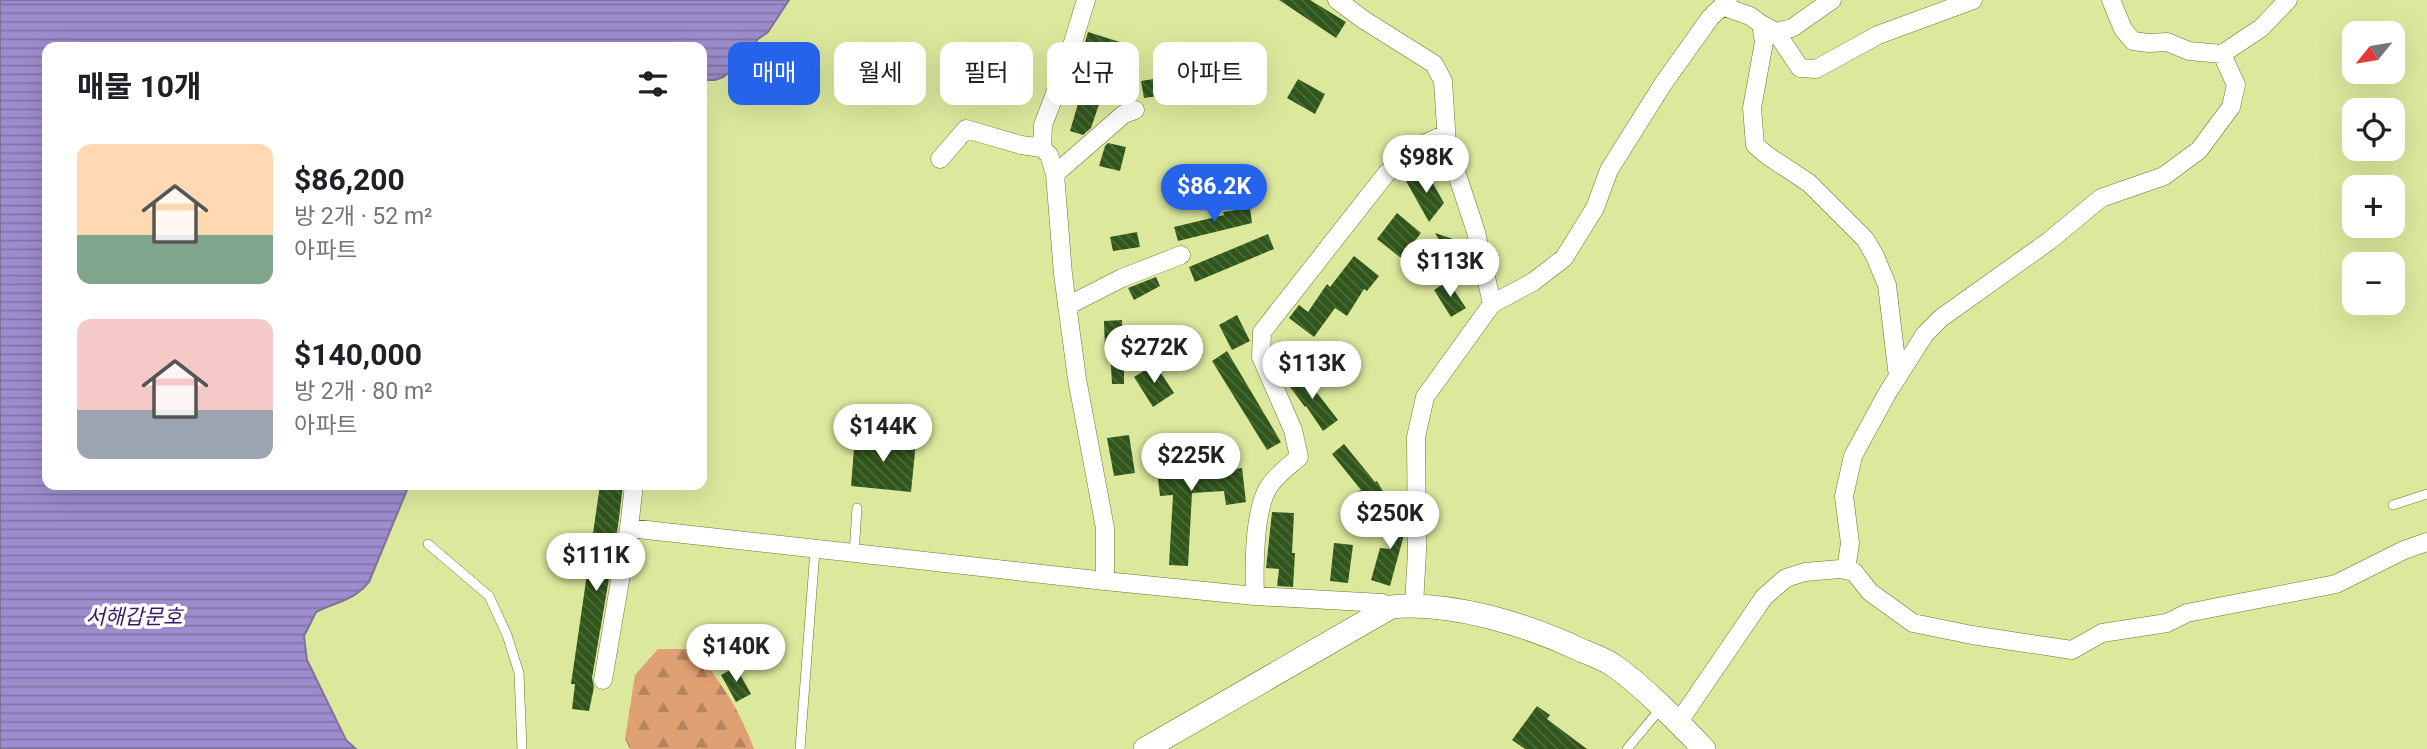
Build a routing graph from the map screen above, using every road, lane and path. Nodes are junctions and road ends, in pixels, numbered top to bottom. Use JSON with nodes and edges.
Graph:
{"nodes":[{"id":1,"x":1086,"y":0,"type":"edge"},
{"id":2,"x":1337,"y":0,"type":"edge"},
{"id":3,"x":1832,"y":0,"type":"edge"},
{"id":4,"x":1973,"y":0,"type":"edge"},
{"id":5,"x":2111,"y":0,"type":"edge"},
{"id":6,"x":2288,"y":0,"type":"edge"},
{"id":7,"x":1725,"y":3,"type":"edge"},
{"id":8,"x":1769,"y":28,"type":"junction"},
{"id":9,"x":2222,"y":54,"type":"junction"},
{"id":10,"x":1135,"y":110,"type":"dead end"},
{"id":11,"x":1446,"y":134,"type":"junction"},
{"id":12,"x":1042,"y":148,"type":"junction"},
{"id":13,"x":940,"y":159,"type":"dead end"},
{"id":14,"x":1055,"y":174,"type":"junction"},
{"id":15,"x":1181,"y":255,"type":"dead end"},
{"id":16,"x":1492,"y":304,"type":"junction"},
{"id":17,"x":1068,"y":306,"type":"junction"},
{"id":18,"x":1898,"y":377,"type":"junction"},
{"id":19,"x":633,"y":490,"type":"edge"},
{"id":20,"x":2427,"y":494,"type":"edge"},
{"id":21,"x":2393,"y":505,"type":"dead end"},
{"id":22,"x":857,"y":508,"type":"dead end"},
{"id":23,"x":629,"y":528,"type":"junction"},
{"id":24,"x":2427,"y":542,"type":"edge"},
{"id":25,"x":428,"y":544,"type":"dead end"},
{"id":26,"x":815,"y":550,"type":"junction"},
{"id":27,"x":853,"y":554,"type":"junction"},
{"id":28,"x":1846,"y":570,"type":"junction"},
{"id":29,"x":1105,"y":581,"type":"junction"},
{"id":30,"x":1255,"y":596,"type":"junction"},
{"id":31,"x":1414,"y":604,"type":"junction"},
{"id":32,"x":1391,"y":607,"type":"junction"},
{"id":33,"x":603,"y":680,"type":"dead end"},
{"id":34,"x":1669,"y":715,"type":"junction"},
{"id":35,"x":522,"y":749,"type":"edge"},
{"id":36,"x":800,"y":749,"type":"edge"},
{"id":37,"x":1145,"y":749,"type":"edge"},
{"id":38,"x":1627,"y":749,"type":"edge"},
{"id":39,"x":1704,"y":749,"type":"edge"}],
"edges":[{"from":1,"to":12,"type":"street"},
{"from":2,"to":11,"type":"street"},
{"from":3,"to":8,"type":"street"},
{"from":4,"to":8,"type":"street"},
{"from":5,"to":9,"type":"street"},
{"from":6,"to":9,"type":"street"},
{"from":7,"to":8,"type":"street"},
{"from":7,"to":16,"type":"street"},
{"from":8,"to":18,"type":"street"},
{"from":9,"to":18,"type":"street"},
{"from":10,"to":14,"type":"street"},
{"from":11,"to":16,"type":"street"},
{"from":11,"to":30,"type":"street"},
{"from":12,"to":13,"type":"street"},
{"from":12,"to":14,"type":"street"},
{"from":14,"to":17,"type":"street"},
{"from":15,"to":17,"type":"street"},
{"from":16,"to":31,"type":"street"},
{"from":17,"to":29,"type":"street"},
{"from":18,"to":28,"type":"street"},
{"from":19,"to":23,"type":"street"},
{"from":20,"to":21,"type":"lane"},
{"from":22,"to":27,"type":"lane"},
{"from":23,"to":26,"type":"street"},
{"from":23,"to":33,"type":"street"},
{"from":24,"to":28,"type":"street"},
{"from":25,"to":35,"type":"lane"},
{"from":26,"to":27,"type":"street"},
{"from":26,"to":36,"type":"lane"},
{"from":27,"to":29,"type":"street"},
{"from":28,"to":34,"type":"street"},
{"from":29,"to":30,"type":"street"},
{"from":30,"to":32,"type":"street"},
{"from":31,"to":32,"type":"street"},
{"from":31,"to":34,"type":"street"},
{"from":32,"to":37,"type":"street"},
{"from":34,"to":38,"type":"lane"},
{"from":34,"to":39,"type":"street"}]}
